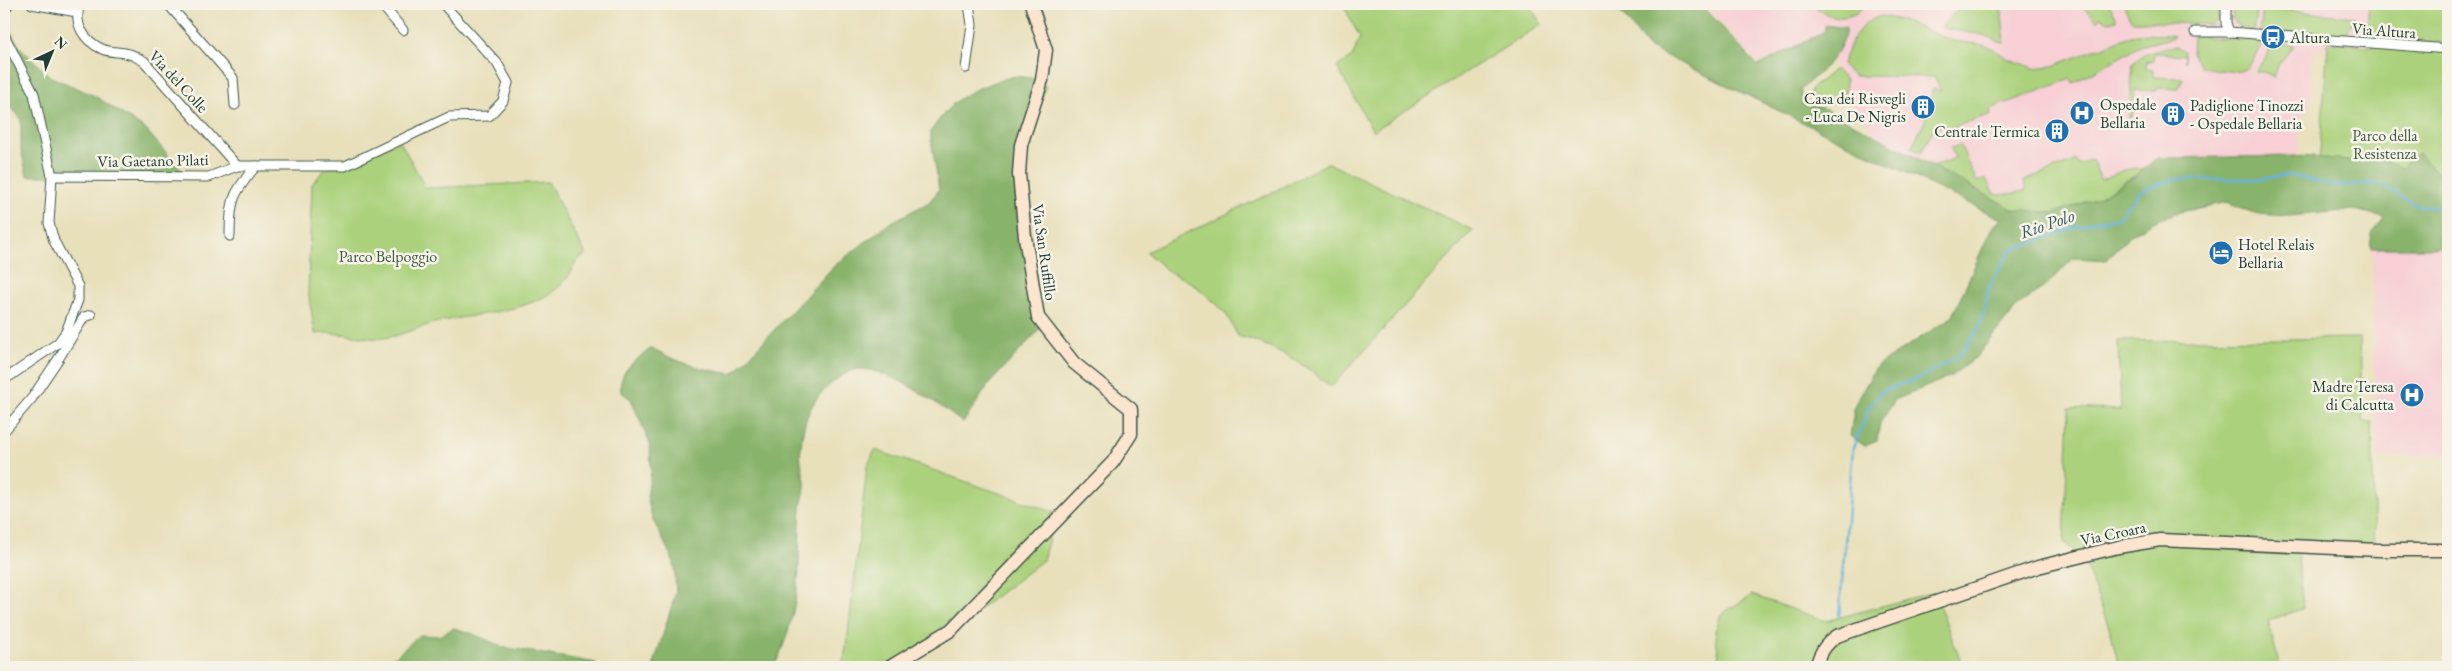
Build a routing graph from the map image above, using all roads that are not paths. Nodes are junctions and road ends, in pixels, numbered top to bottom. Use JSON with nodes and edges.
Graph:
{"nodes":[{"id":1,"x":8,"y":4,"type":"edge"},
{"id":2,"x":32,"y":4,"type":"edge"},
{"id":3,"x":168,"y":4,"type":"edge"},
{"id":4,"x":381,"y":4,"type":"edge"},
{"id":5,"x":443,"y":4,"type":"edge"},
{"id":6,"x":969,"y":4,"type":"edge"},
{"id":7,"x":1031,"y":4,"type":"edge"},
{"id":8,"x":2226,"y":4,"type":"edge"},
{"id":9,"x":78,"y":8,"type":"edge"},
{"id":10,"x":4,"y":12,"type":"edge"},
{"id":11,"x":403,"y":30,"type":"dead end"},
{"id":12,"x":2194,"y":32,"type":"dead end"},
{"id":13,"x":2229,"y":32,"type":"junction"},
{"id":14,"x":4,"y":35,"type":"edge"},
{"id":15,"x":2448,"y":49,"type":"edge"},
{"id":16,"x":966,"y":68,"type":"dead end"},
{"id":17,"x":236,"y":105,"type":"dead end"},
{"id":18,"x":237,"y":166,"type":"junction"},
{"id":19,"x":256,"y":166,"type":"junction"},
{"id":20,"x":52,"y":176,"type":"junction"},
{"id":21,"x":230,"y":236,"type":"dead end"},
{"id":22,"x":90,"y":315,"type":"dead end"},
{"id":23,"x":4,"y":380,"type":"edge"},
{"id":24,"x":4,"y":431,"type":"edge"},
{"id":25,"x":2448,"y":550,"type":"edge"},
{"id":26,"x":890,"y":667,"type":"edge"},
{"id":27,"x":1816,"y":667,"type":"edge"}],
"edges":[{"from":1,"to":10,"type":"street"},
{"from":2,"to":9,"type":"street","name":"Via del Colle"},
{"from":3,"to":17,"type":"street","name":"Via del Colle"},
{"from":4,"to":11,"type":"street"},
{"from":5,"to":19,"type":"street","name":"Via Gaetano Pilati"},
{"from":6,"to":16,"type":"street"},
{"from":7,"to":26,"type":"street","name":"Via San Ruffillo"},
{"from":8,"to":13,"type":"street"},
{"from":9,"to":18,"type":"street","name":"Via del Colle"},
{"from":12,"to":13,"type":"street","name":"Via Altura"},
{"from":13,"to":15,"type":"street","name":"Via Altura"},
{"from":14,"to":20,"type":"street"},
{"from":18,"to":19,"type":"street","name":"Via Gaetano Pilati"},
{"from":18,"to":20,"type":"street","name":"Via Gaetano Pilati"},
{"from":19,"to":21,"type":"street"},
{"from":20,"to":23,"type":"street"},
{"from":22,"to":24,"type":"street"},
{"from":25,"to":27,"type":"street","name":"Via Croara"}]}
